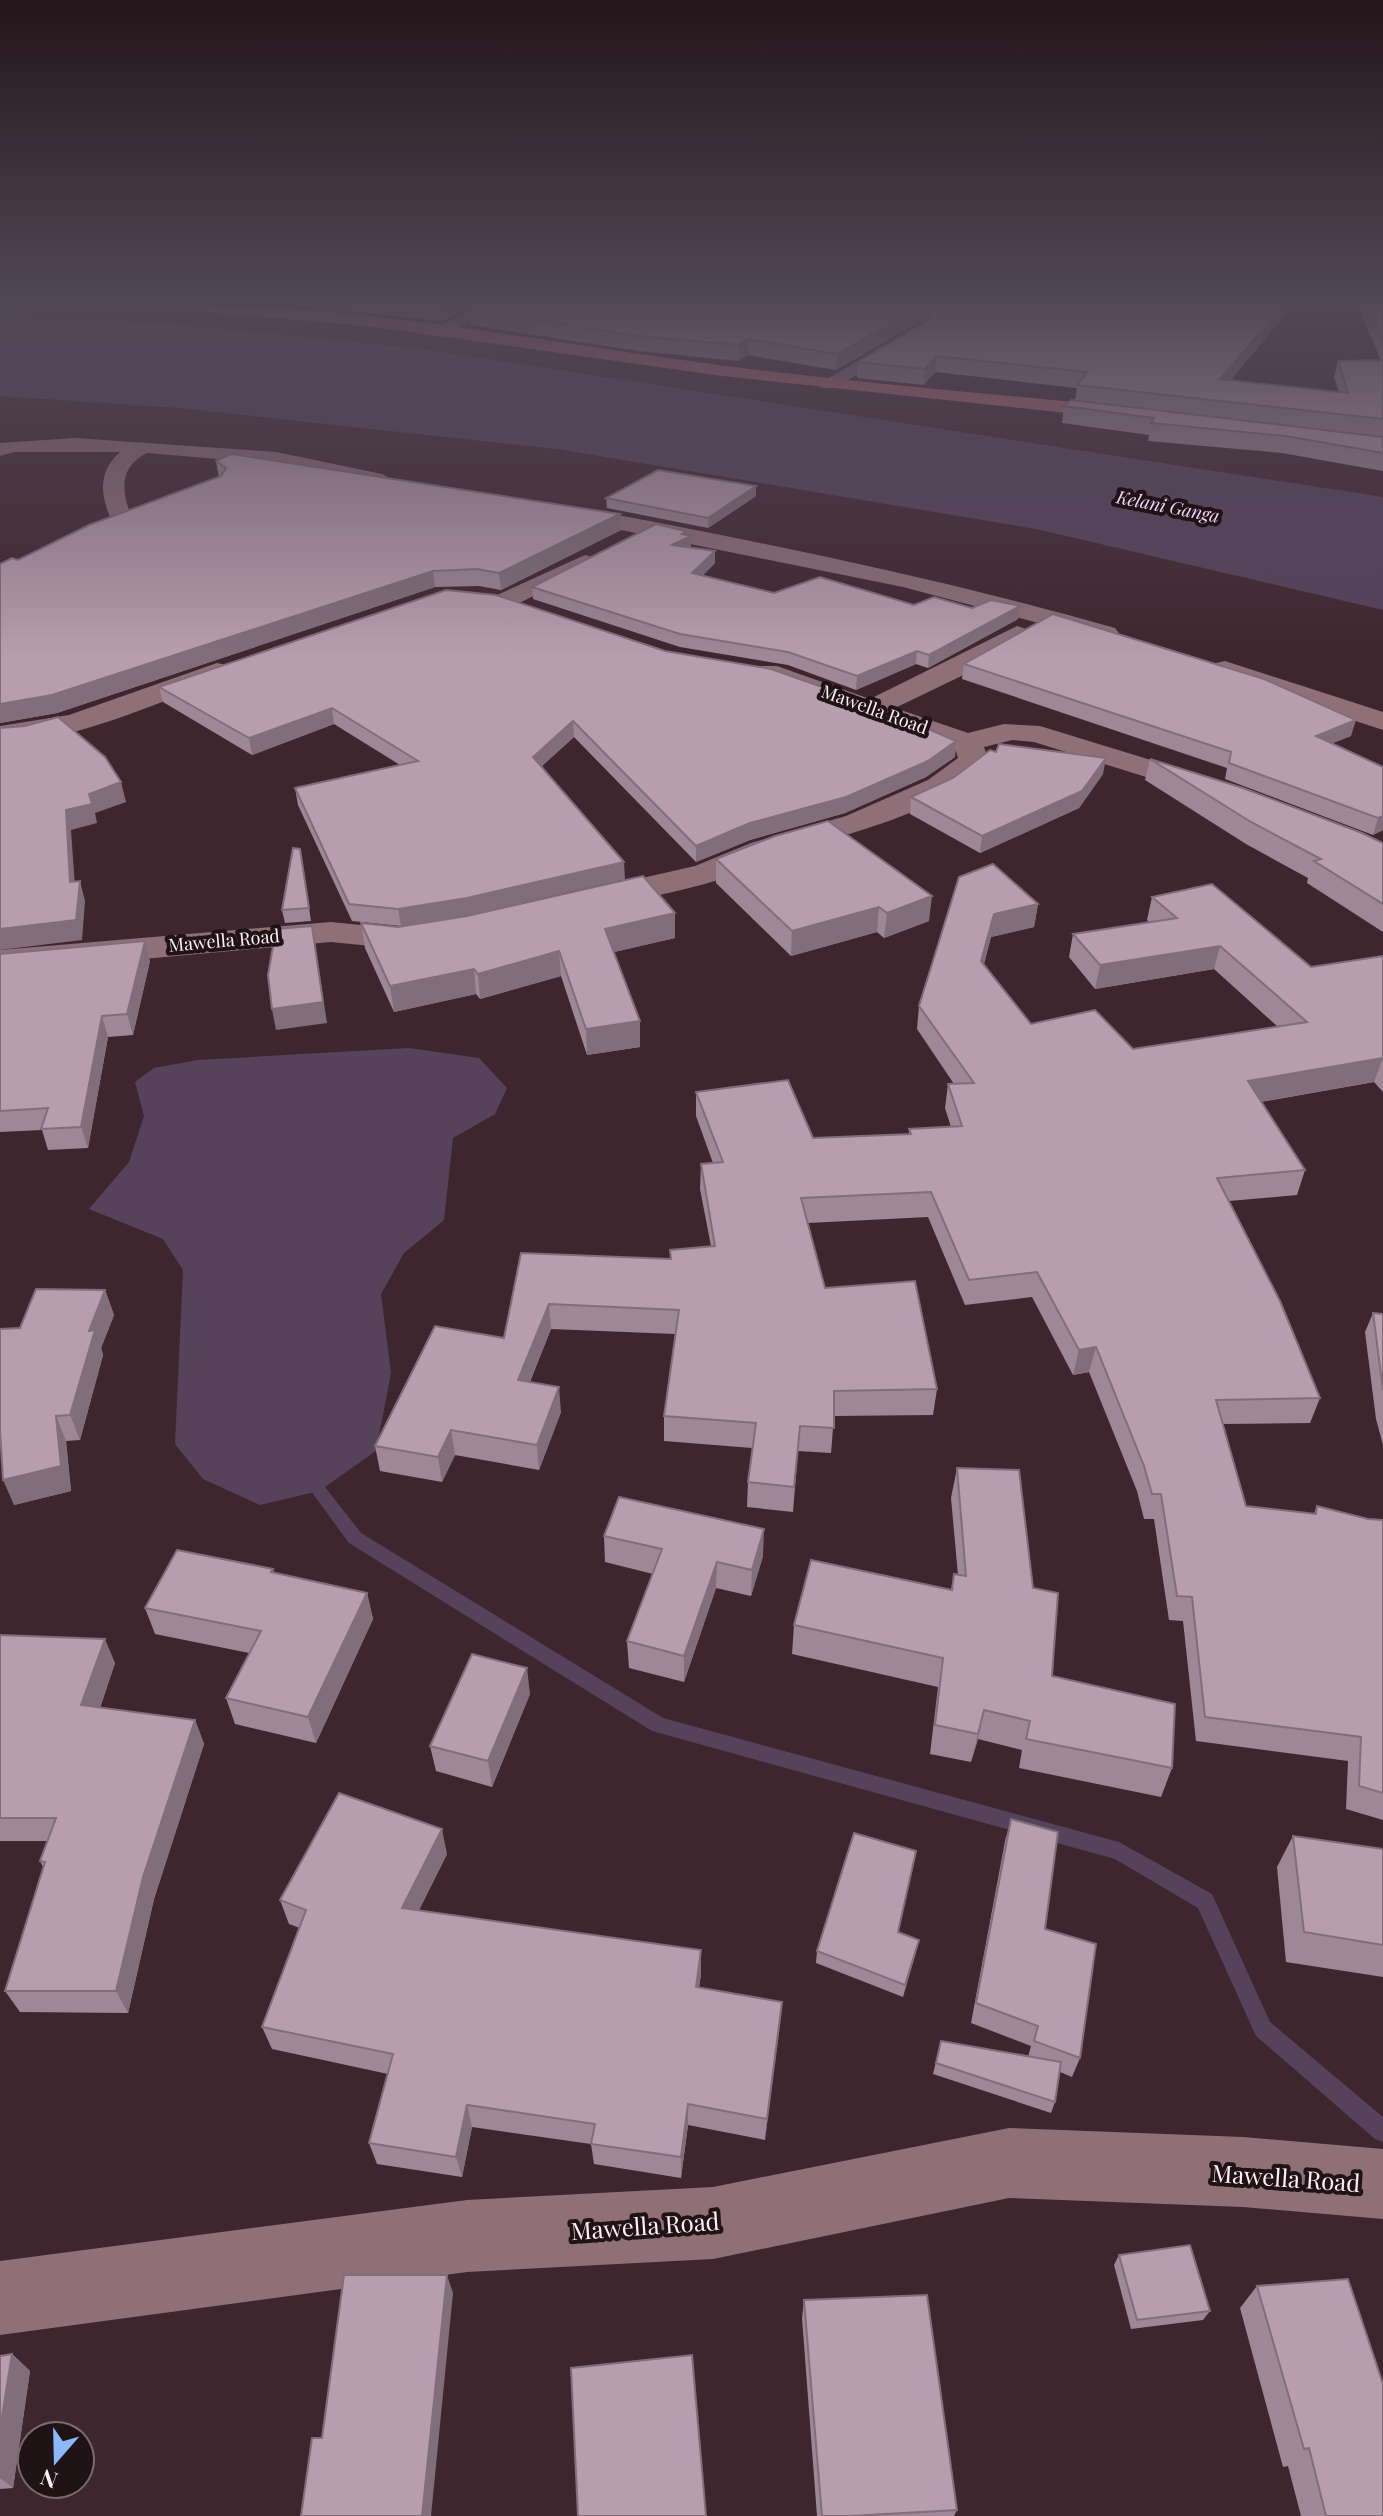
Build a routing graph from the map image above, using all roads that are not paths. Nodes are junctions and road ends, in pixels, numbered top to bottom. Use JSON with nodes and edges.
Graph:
{"nodes":[{"id":1,"x":144,"y":447,"type":"junction"},
{"id":2,"x":0,"y":450,"type":"edge"},
{"id":3,"x":406,"y":483,"type":"edge"},
{"id":4,"x":541,"y":507,"type":"edge"},
{"id":5,"x":149,"y":509,"type":"edge"},
{"id":6,"x":122,"y":519,"type":"junction"},
{"id":7,"x":653,"y":526,"type":"junction"},
{"id":8,"x":97,"y":529,"type":"edge"},
{"id":9,"x":545,"y":615,"type":"edge"},
{"id":10,"x":1049,"y":616,"type":"junction"},
{"id":11,"x":1135,"y":641,"type":"edge"},
{"id":12,"x":247,"y":660,"type":"edge"},
{"id":13,"x":1206,"y":662,"type":"edge"},
{"id":14,"x":748,"y":669,"type":"edge"},
{"id":15,"x":873,"y":708,"type":"junction"},
{"id":16,"x":1383,"y":721,"type":"edge"},
{"id":17,"x":0,"y":735,"type":"edge"},
{"id":18,"x":968,"y":743,"type":"junction"},
{"id":19,"x":1235,"y":795,"type":"edge"},
{"id":20,"x":557,"y":907,"type":"edge"},
{"id":21,"x":455,"y":930,"type":"edge"},
{"id":22,"x":0,"y":961,"type":"edge"},
{"id":23,"x":1383,"y":2184,"type":"edge"},
{"id":24,"x":0,"y":2298,"type":"edge"}],
"edges":[{"from":1,"to":2,"type":"street"},
{"from":1,"to":3,"type":"street"},
{"from":1,"to":6,"type":"street"},
{"from":4,"to":7,"type":"street"},
{"from":5,"to":6,"type":"street"},
{"from":6,"to":8,"type":"street"},
{"from":7,"to":9,"type":"street"},
{"from":7,"to":10,"type":"street"},
{"from":10,"to":11,"type":"street"},
{"from":10,"to":15,"type":"street"},
{"from":12,"to":17,"type":"street"},
{"from":13,"to":16,"type":"street"},
{"from":14,"to":15,"type":"street","name":"Mawella Road"},
{"from":15,"to":18,"type":"street","name":"Mawella Road"},
{"from":18,"to":19,"type":"street"},
{"from":18,"to":20,"type":"street"},
{"from":21,"to":22,"type":"street","name":"Mawella Road"},
{"from":23,"to":24,"type":"street","name":"Mawella Road"}]}
